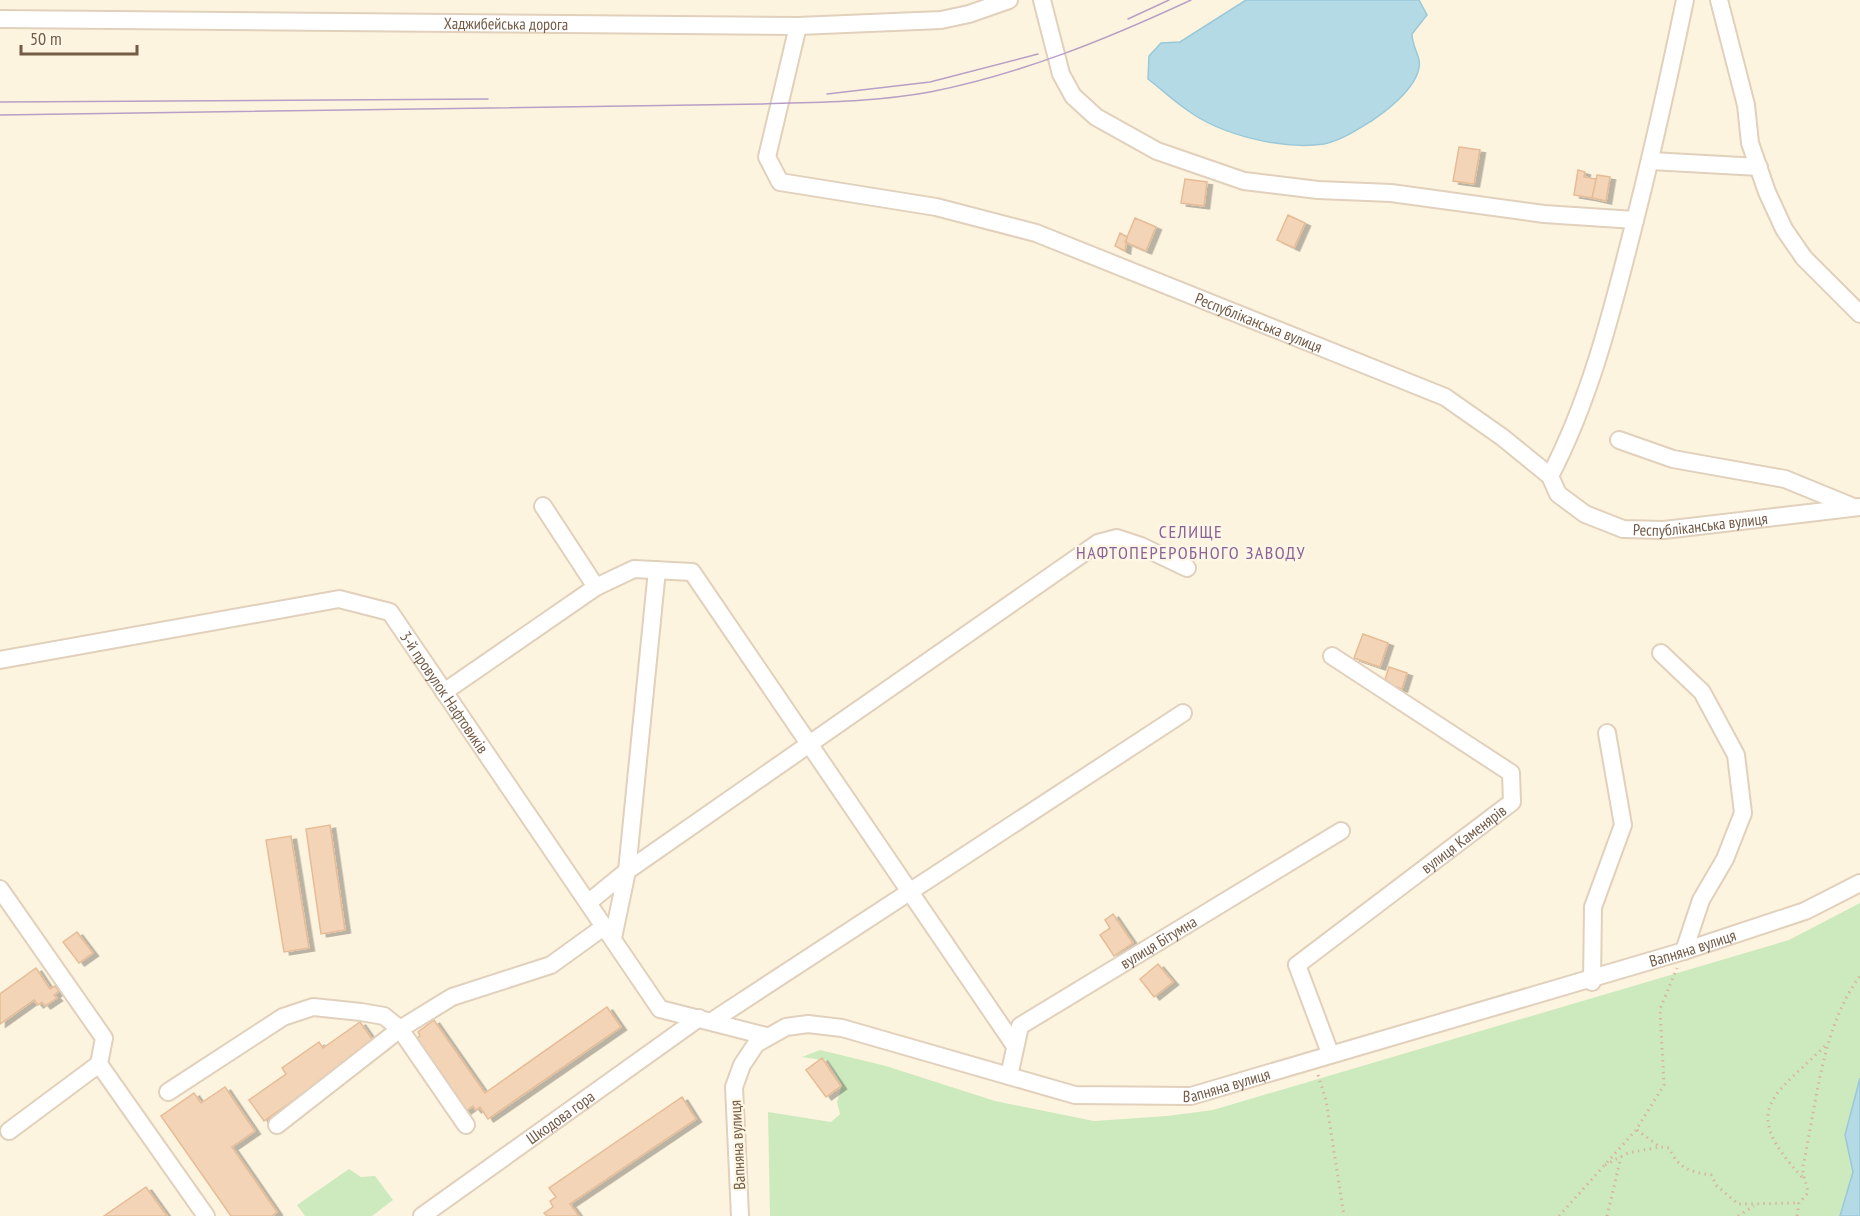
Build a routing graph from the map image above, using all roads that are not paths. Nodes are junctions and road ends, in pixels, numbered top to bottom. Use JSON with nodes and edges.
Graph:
{"nodes":[{"id":1,"x":1009,"y":0,"type":"edge"},
{"id":2,"x":1042,"y":0,"type":"edge"},
{"id":3,"x":1685,"y":0,"type":"edge"},
{"id":4,"x":1719,"y":0,"type":"edge"},
{"id":5,"x":0,"y":19,"type":"edge"},
{"id":6,"x":798,"y":26,"type":"junction"},
{"id":7,"x":1651,"y":161,"type":"junction"},
{"id":8,"x":1759,"y":167,"type":"junction"},
{"id":9,"x":1635,"y":220,"type":"junction"},
{"id":10,"x":1860,"y":314,"type":"edge"},
{"id":11,"x":1619,"y":440,"type":"dead end"},
{"id":12,"x":1550,"y":476,"type":"junction"},
{"id":13,"x":543,"y":506,"type":"dead end"},
{"id":14,"x":1857,"y":507,"type":"edge"},
{"id":15,"x":1187,"y":568,"type":"dead end"},
{"id":16,"x":657,"y":570,"type":"junction"},
{"id":17,"x":596,"y":587,"type":"junction"},
{"id":18,"x":1661,"y":653,"type":"dead end"},
{"id":19,"x":1332,"y":656,"type":"dead end"},
{"id":20,"x":0,"y":660,"type":"edge"},
{"id":21,"x":444,"y":692,"type":"junction"},
{"id":22,"x":1184,"y":713,"type":"dead end"},
{"id":23,"x":1607,"y":733,"type":"dead end"},
{"id":24,"x":809,"y":745,"type":"junction"},
{"id":25,"x":1341,"y":831,"type":"dead end"},
{"id":26,"x":627,"y":871,"type":"junction"},
{"id":27,"x":1860,"y":883,"type":"edge"},
{"id":28,"x":0,"y":889,"type":"edge"},
{"id":29,"x":908,"y":891,"type":"junction"},
{"id":30,"x":589,"y":902,"type":"junction"},
{"id":31,"x":609,"y":932,"type":"junction"},
{"id":32,"x":1684,"y":951,"type":"junction"},
{"id":33,"x":1591,"y":980,"type":"junction"},
{"id":34,"x":705,"y":1020,"type":"junction"},
{"id":35,"x":400,"y":1029,"type":"junction"},
{"id":36,"x":766,"y":1036,"type":"junction"},
{"id":37,"x":1016,"y":1046,"type":"junction"},
{"id":38,"x":1330,"y":1053,"type":"junction"},
{"id":39,"x":99,"y":1064,"type":"junction"},
{"id":40,"x":1009,"y":1076,"type":"junction"},
{"id":41,"x":168,"y":1092,"type":"dead end"},
{"id":42,"x":277,"y":1125,"type":"dead end"},
{"id":43,"x":466,"y":1125,"type":"dead end"},
{"id":44,"x":9,"y":1131,"type":"dead end"},
{"id":45,"x":206,"y":1216,"type":"edge"},
{"id":46,"x":422,"y":1216,"type":"edge"},
{"id":47,"x":740,"y":1216,"type":"edge"}],
"edges":[{"from":1,"to":6,"type":"street","name":"Хаджибейська дорога"},
{"from":2,"to":9,"type":"street"},
{"from":3,"to":7,"type":"street"},
{"from":4,"to":8,"type":"street"},
{"from":5,"to":6,"type":"street","name":"Хаджибейська дорога"},
{"from":6,"to":12,"type":"street","name":"Республіканська вулиця"},
{"from":7,"to":8,"type":"street"},
{"from":7,"to":9,"type":"street"},
{"from":8,"to":10,"type":"street"},
{"from":9,"to":12,"type":"street"},
{"from":11,"to":14,"type":"street"},
{"from":12,"to":14,"type":"street","name":"Республіканська вулиця"},
{"from":13,"to":17,"type":"street"},
{"from":15,"to":24,"type":"street"},
{"from":16,"to":17,"type":"street"},
{"from":16,"to":24,"type":"street"},
{"from":16,"to":26,"type":"street"},
{"from":17,"to":21,"type":"street"},
{"from":18,"to":32,"type":"street"},
{"from":19,"to":38,"type":"street","name":"вулиця Каменярів"},
{"from":20,"to":21,"type":"street","name":"3-й провулок Нафтовиків"},
{"from":21,"to":30,"type":"street","name":"3-й провулок Нафтовиків"},
{"from":22,"to":29,"type":"street","name":"Шкодова гора"},
{"from":23,"to":33,"type":"street"},
{"from":24,"to":26,"type":"street"},
{"from":24,"to":29,"type":"street"},
{"from":25,"to":37,"type":"street","name":"вулиця Бітумна"},
{"from":26,"to":30,"type":"street"},
{"from":26,"to":31,"type":"street"},
{"from":27,"to":32,"type":"street","name":"Вапняна вулиця"},
{"from":28,"to":39,"type":"street"},
{"from":29,"to":34,"type":"street","name":"Шкодова гора"},
{"from":29,"to":37,"type":"street"},
{"from":30,"to":31,"type":"street","name":"3-й провулок Нафтовиків"},
{"from":31,"to":34,"type":"street","name":"3-й провулок Нафтовиків"},
{"from":31,"to":35,"type":"street"},
{"from":32,"to":33,"type":"street","name":"Вапняна вулиця"},
{"from":33,"to":38,"type":"street","name":"Вапняна вулиця"},
{"from":34,"to":36,"type":"street","name":"3-й провулок Нафтовиків"},
{"from":34,"to":46,"type":"street","name":"Шкодова гора"},
{"from":35,"to":41,"type":"street"},
{"from":35,"to":42,"type":"street"},
{"from":35,"to":43,"type":"street"},
{"from":36,"to":40,"type":"street","name":"Вапняна вулиця"},
{"from":36,"to":47,"type":"street","name":"Вапняна вулиця"},
{"from":37,"to":40,"type":"street","name":"вулиця Бітумна"},
{"from":38,"to":40,"type":"street","name":"Вапняна вулиця"},
{"from":39,"to":44,"type":"street"},
{"from":39,"to":45,"type":"street"}]}
